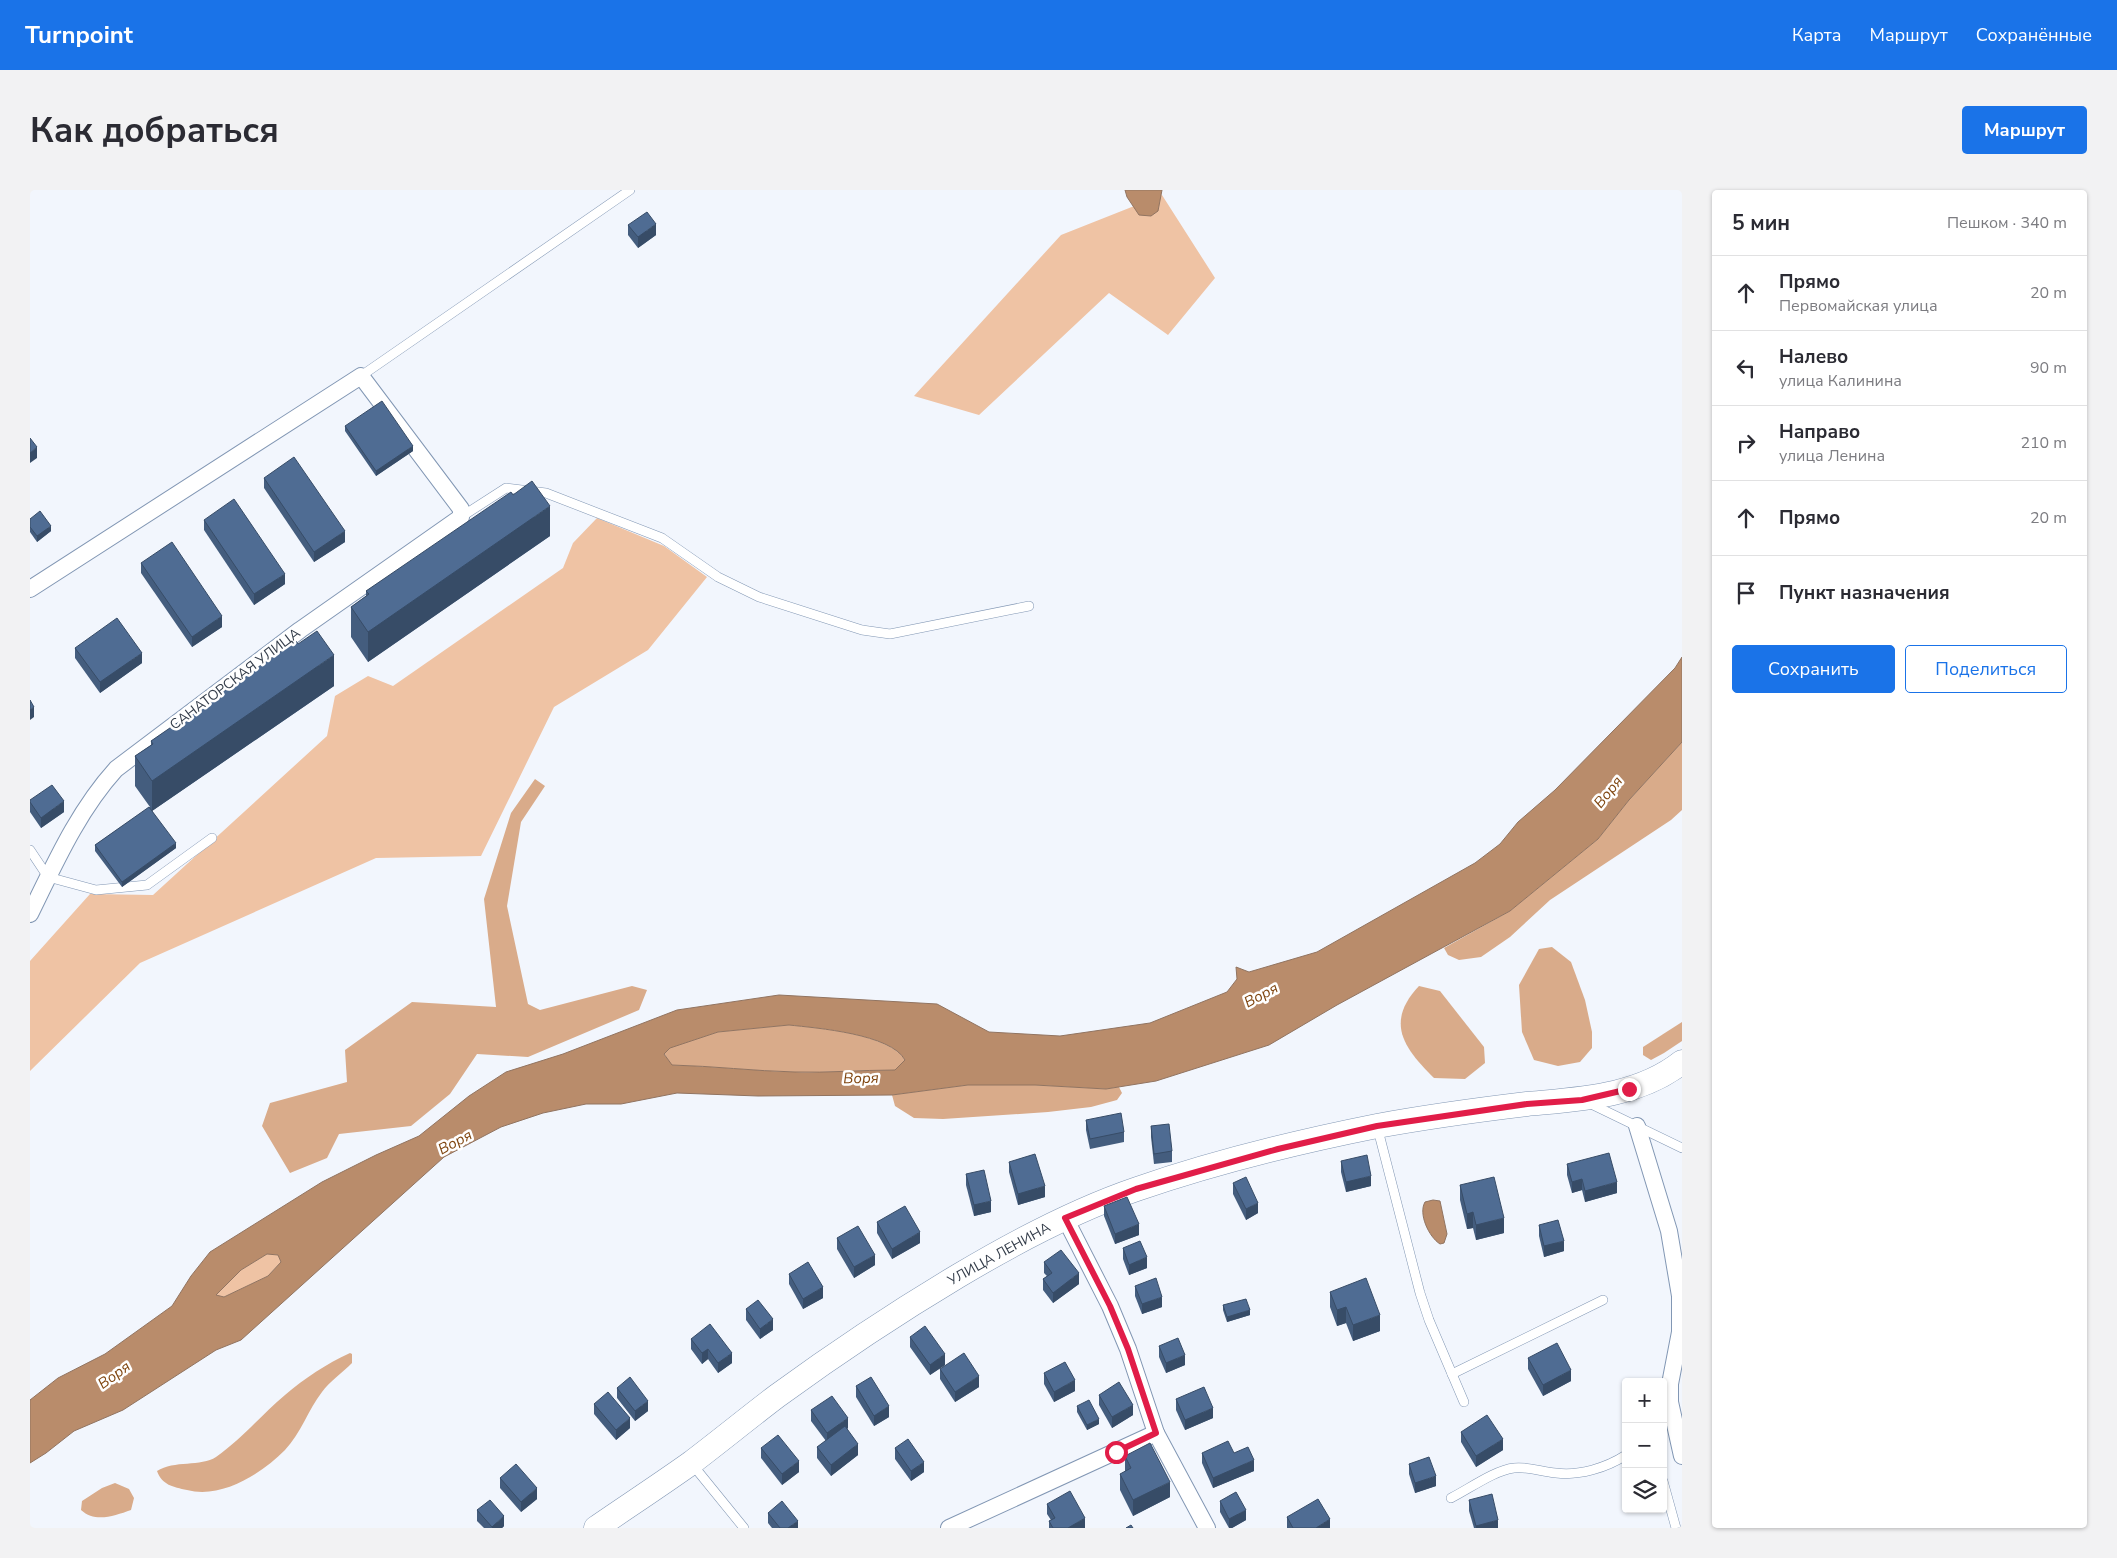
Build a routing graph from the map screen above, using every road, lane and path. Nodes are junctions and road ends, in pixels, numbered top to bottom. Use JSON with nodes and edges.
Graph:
{"nodes":[{"id":1,"x":630,"y":190,"type":"edge"},
{"id":2,"x":361,"y":376,"type":"junction"},
{"id":3,"x":461,"y":517,"type":"junction"},
{"id":4,"x":30,"y":589,"type":"edge"},
{"id":5,"x":1029,"y":606,"type":"dead end"},
{"id":6,"x":212,"y":838,"type":"dead end"},
{"id":7,"x":30,"y":850,"type":"edge"},
{"id":8,"x":48,"y":877,"type":"junction"},
{"id":9,"x":30,"y":914,"type":"edge"},
{"id":10,"x":1682,"y":1062,"type":"edge"},
{"id":11,"x":1582,"y":1100,"type":"junction"},
{"id":12,"x":1377,"y":1126,"type":"junction"},
{"id":13,"x":1637,"y":1126,"type":"junction"},
{"id":14,"x":1682,"y":1148,"type":"edge"},
{"id":15,"x":1065,"y":1218,"type":"junction"},
{"id":16,"x":1604,"y":1300,"type":"dead end"},
{"id":17,"x":1452,"y":1374,"type":"junction"},
{"id":18,"x":1670,"y":1384,"type":"junction"},
{"id":19,"x":1667,"y":1391,"type":"edge"},
{"id":20,"x":1464,"y":1402,"type":"dead end"},
{"id":21,"x":1156,"y":1433,"type":"junction"},
{"id":22,"x":1682,"y":1456,"type":"edge"},
{"id":23,"x":1622,"y":1458,"type":"edge"},
{"id":24,"x":690,"y":1463,"type":"junction"},
{"id":25,"x":1667,"y":1495,"type":"edge"},
{"id":26,"x":1452,"y":1498,"type":"dead end"},
{"id":27,"x":596,"y":1528,"type":"edge"},
{"id":28,"x":744,"y":1528,"type":"edge"},
{"id":29,"x":949,"y":1528,"type":"edge"},
{"id":30,"x":1207,"y":1528,"type":"edge"},
{"id":31,"x":1676,"y":1528,"type":"edge"}],
"edges":[{"from":1,"to":2,"type":"lane"},
{"from":2,"to":3,"type":"street"},
{"from":2,"to":4,"type":"street"},
{"from":3,"to":5,"type":"lane"},
{"from":3,"to":8,"type":"street","name":"САНАТОРСКАЯ УЛИЦА"},
{"from":6,"to":8,"type":"lane"},
{"from":7,"to":8,"type":"lane"},
{"from":8,"to":9,"type":"street","name":"САНАТОРСКАЯ УЛИЦА"},
{"from":10,"to":11,"type":"street","name":"УЛИЦА ЛЕНИНА"},
{"from":11,"to":12,"type":"street","name":"УЛИЦА ЛЕНИНА"},
{"from":11,"to":13,"type":"lane"},
{"from":12,"to":15,"type":"street","name":"УЛИЦА ЛЕНИНА"},
{"from":12,"to":17,"type":"lane"},
{"from":13,"to":14,"type":"lane"},
{"from":13,"to":18,"type":"street"},
{"from":15,"to":21,"type":"street"},
{"from":15,"to":24,"type":"street","name":"УЛИЦА ЛЕНИНА"},
{"from":16,"to":17,"type":"lane"},
{"from":17,"to":20,"type":"lane"},
{"from":18,"to":19,"type":"lane"},
{"from":18,"to":22,"type":"street"},
{"from":21,"to":29,"type":"street"},
{"from":21,"to":30,"type":"street"},
{"from":23,"to":26,"type":"lane"},
{"from":24,"to":27,"type":"street","name":"УЛИЦА ЛЕНИНА"},
{"from":24,"to":28,"type":"lane"},
{"from":25,"to":31,"type":"lane"}]}
